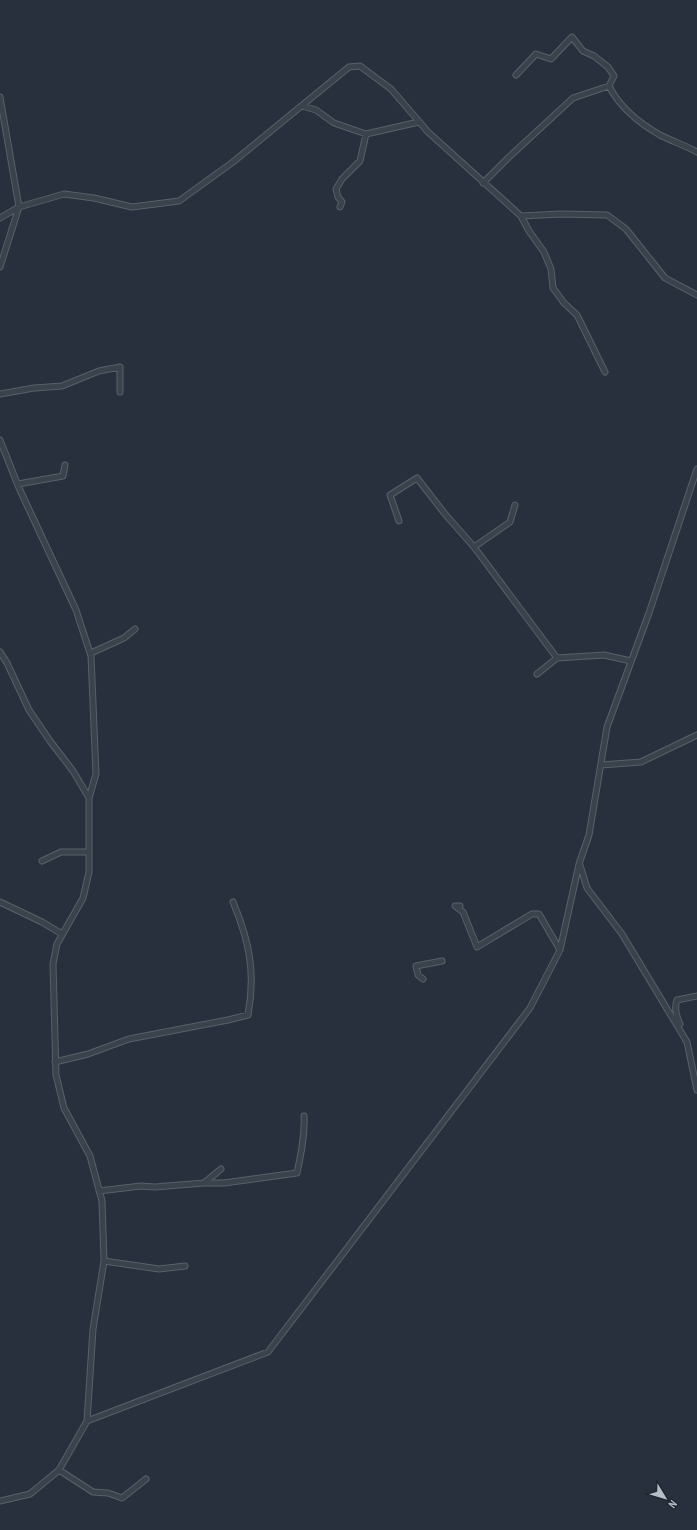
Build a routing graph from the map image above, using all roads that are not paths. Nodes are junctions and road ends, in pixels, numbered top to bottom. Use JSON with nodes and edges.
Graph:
{"nodes":[{"id":1,"x":516,"y":75,"type":"dead end"},
{"id":2,"x":609,"y":86,"type":"junction"},
{"id":3,"x":0,"y":97,"type":"edge"},
{"id":4,"x":302,"y":106,"type":"junction"},
{"id":5,"x":419,"y":122,"type":"junction"},
{"id":6,"x":366,"y":134,"type":"junction"},
{"id":7,"x":697,"y":152,"type":"edge"},
{"id":8,"x":483,"y":183,"type":"junction"},
{"id":9,"x":19,"y":207,"type":"junction"},
{"id":10,"x":340,"y":207,"type":"dead end"},
{"id":11,"x":521,"y":216,"type":"junction"},
{"id":12,"x":0,"y":218,"type":"edge"},
{"id":13,"x":0,"y":267,"type":"edge"},
{"id":14,"x":697,"y":295,"type":"edge"},
{"id":15,"x":606,"y":372,"type":"dead end"},
{"id":16,"x":120,"y":392,"type":"dead end"},
{"id":17,"x":0,"y":394,"type":"edge"},
{"id":18,"x":0,"y":440,"type":"edge"},
{"id":19,"x":65,"y":465,"type":"dead end"},
{"id":20,"x":697,"y":470,"type":"edge"},
{"id":21,"x":18,"y":484,"type":"junction"},
{"id":22,"x":514,"y":505,"type":"dead end"},
{"id":23,"x":399,"y":521,"type":"dead end"},
{"id":24,"x":474,"y":547,"type":"junction"},
{"id":25,"x":135,"y":629,"type":"dead end"},
{"id":26,"x":0,"y":652,"type":"edge"},
{"id":27,"x":91,"y":653,"type":"junction"},
{"id":28,"x":557,"y":658,"type":"junction"},
{"id":29,"x":631,"y":661,"type":"junction"},
{"id":30,"x":537,"y":674,"type":"dead end"},
{"id":31,"x":697,"y":735,"type":"edge"},
{"id":32,"x":601,"y":765,"type":"junction"},
{"id":33,"x":89,"y":798,"type":"junction"},
{"id":34,"x":89,"y":852,"type":"junction"},
{"id":35,"x":42,"y":861,"type":"dead end"},
{"id":36,"x":580,"y":864,"type":"junction"},
{"id":37,"x":0,"y":902,"type":"edge"},
{"id":38,"x":233,"y":902,"type":"dead end"},
{"id":39,"x":460,"y":906,"type":"dead end"},
{"id":40,"x":62,"y":934,"type":"junction"},
{"id":41,"x":560,"y":950,"type":"junction"},
{"id":42,"x":442,"y":961,"type":"dead end"},
{"id":43,"x":423,"y":979,"type":"dead end"},
{"id":44,"x":697,"y":996,"type":"edge"},
{"id":45,"x":687,"y":1042,"type":"junction"},
{"id":46,"x":55,"y":1062,"type":"junction"},
{"id":47,"x":697,"y":1090,"type":"edge"},
{"id":48,"x":304,"y":1116,"type":"dead end"},
{"id":49,"x":221,"y":1169,"type":"dead end"},
{"id":50,"x":204,"y":1183,"type":"junction"},
{"id":51,"x":99,"y":1191,"type":"junction"},
{"id":52,"x":104,"y":1261,"type":"junction"},
{"id":53,"x":186,"y":1266,"type":"dead end"},
{"id":54,"x":87,"y":1421,"type":"junction"},
{"id":55,"x":59,"y":1470,"type":"junction"},
{"id":56,"x":146,"y":1479,"type":"dead end"},
{"id":57,"x":0,"y":1501,"type":"edge"}],
"edges":[{"from":1,"to":2,"type":"street"},
{"from":2,"to":7,"type":"street"},
{"from":2,"to":8,"type":"street"},
{"from":3,"to":9,"type":"street"},
{"from":4,"to":5,"type":"street"},
{"from":4,"to":6,"type":"street"},
{"from":4,"to":9,"type":"street"},
{"from":5,"to":6,"type":"street"},
{"from":5,"to":8,"type":"street"},
{"from":6,"to":10,"type":"street"},
{"from":8,"to":11,"type":"street"},
{"from":9,"to":12,"type":"street"},
{"from":9,"to":13,"type":"street"},
{"from":11,"to":14,"type":"street"},
{"from":11,"to":15,"type":"street"},
{"from":16,"to":17,"type":"street"},
{"from":18,"to":21,"type":"street"},
{"from":19,"to":21,"type":"street"},
{"from":20,"to":29,"type":"street"},
{"from":21,"to":27,"type":"street"},
{"from":22,"to":24,"type":"street"},
{"from":23,"to":24,"type":"street"},
{"from":24,"to":28,"type":"street"},
{"from":25,"to":27,"type":"street"},
{"from":26,"to":33,"type":"street"},
{"from":27,"to":33,"type":"street"},
{"from":28,"to":29,"type":"street"},
{"from":28,"to":30,"type":"street"},
{"from":29,"to":32,"type":"street"},
{"from":31,"to":32,"type":"street"},
{"from":32,"to":36,"type":"street"},
{"from":33,"to":34,"type":"street"},
{"from":34,"to":35,"type":"street"},
{"from":34,"to":40,"type":"street"},
{"from":36,"to":41,"type":"street"},
{"from":36,"to":45,"type":"street"},
{"from":37,"to":40,"type":"street"},
{"from":38,"to":46,"type":"street"},
{"from":39,"to":41,"type":"street"},
{"from":40,"to":46,"type":"street"},
{"from":41,"to":54,"type":"street"},
{"from":42,"to":43,"type":"street"},
{"from":44,"to":45,"type":"street"},
{"from":45,"to":47,"type":"street"},
{"from":46,"to":51,"type":"street"},
{"from":48,"to":50,"type":"street"},
{"from":49,"to":50,"type":"street"},
{"from":50,"to":51,"type":"street"},
{"from":51,"to":52,"type":"street"},
{"from":52,"to":53,"type":"street"},
{"from":52,"to":54,"type":"street"},
{"from":54,"to":55,"type":"street"},
{"from":55,"to":56,"type":"street"},
{"from":55,"to":57,"type":"street"}]}
